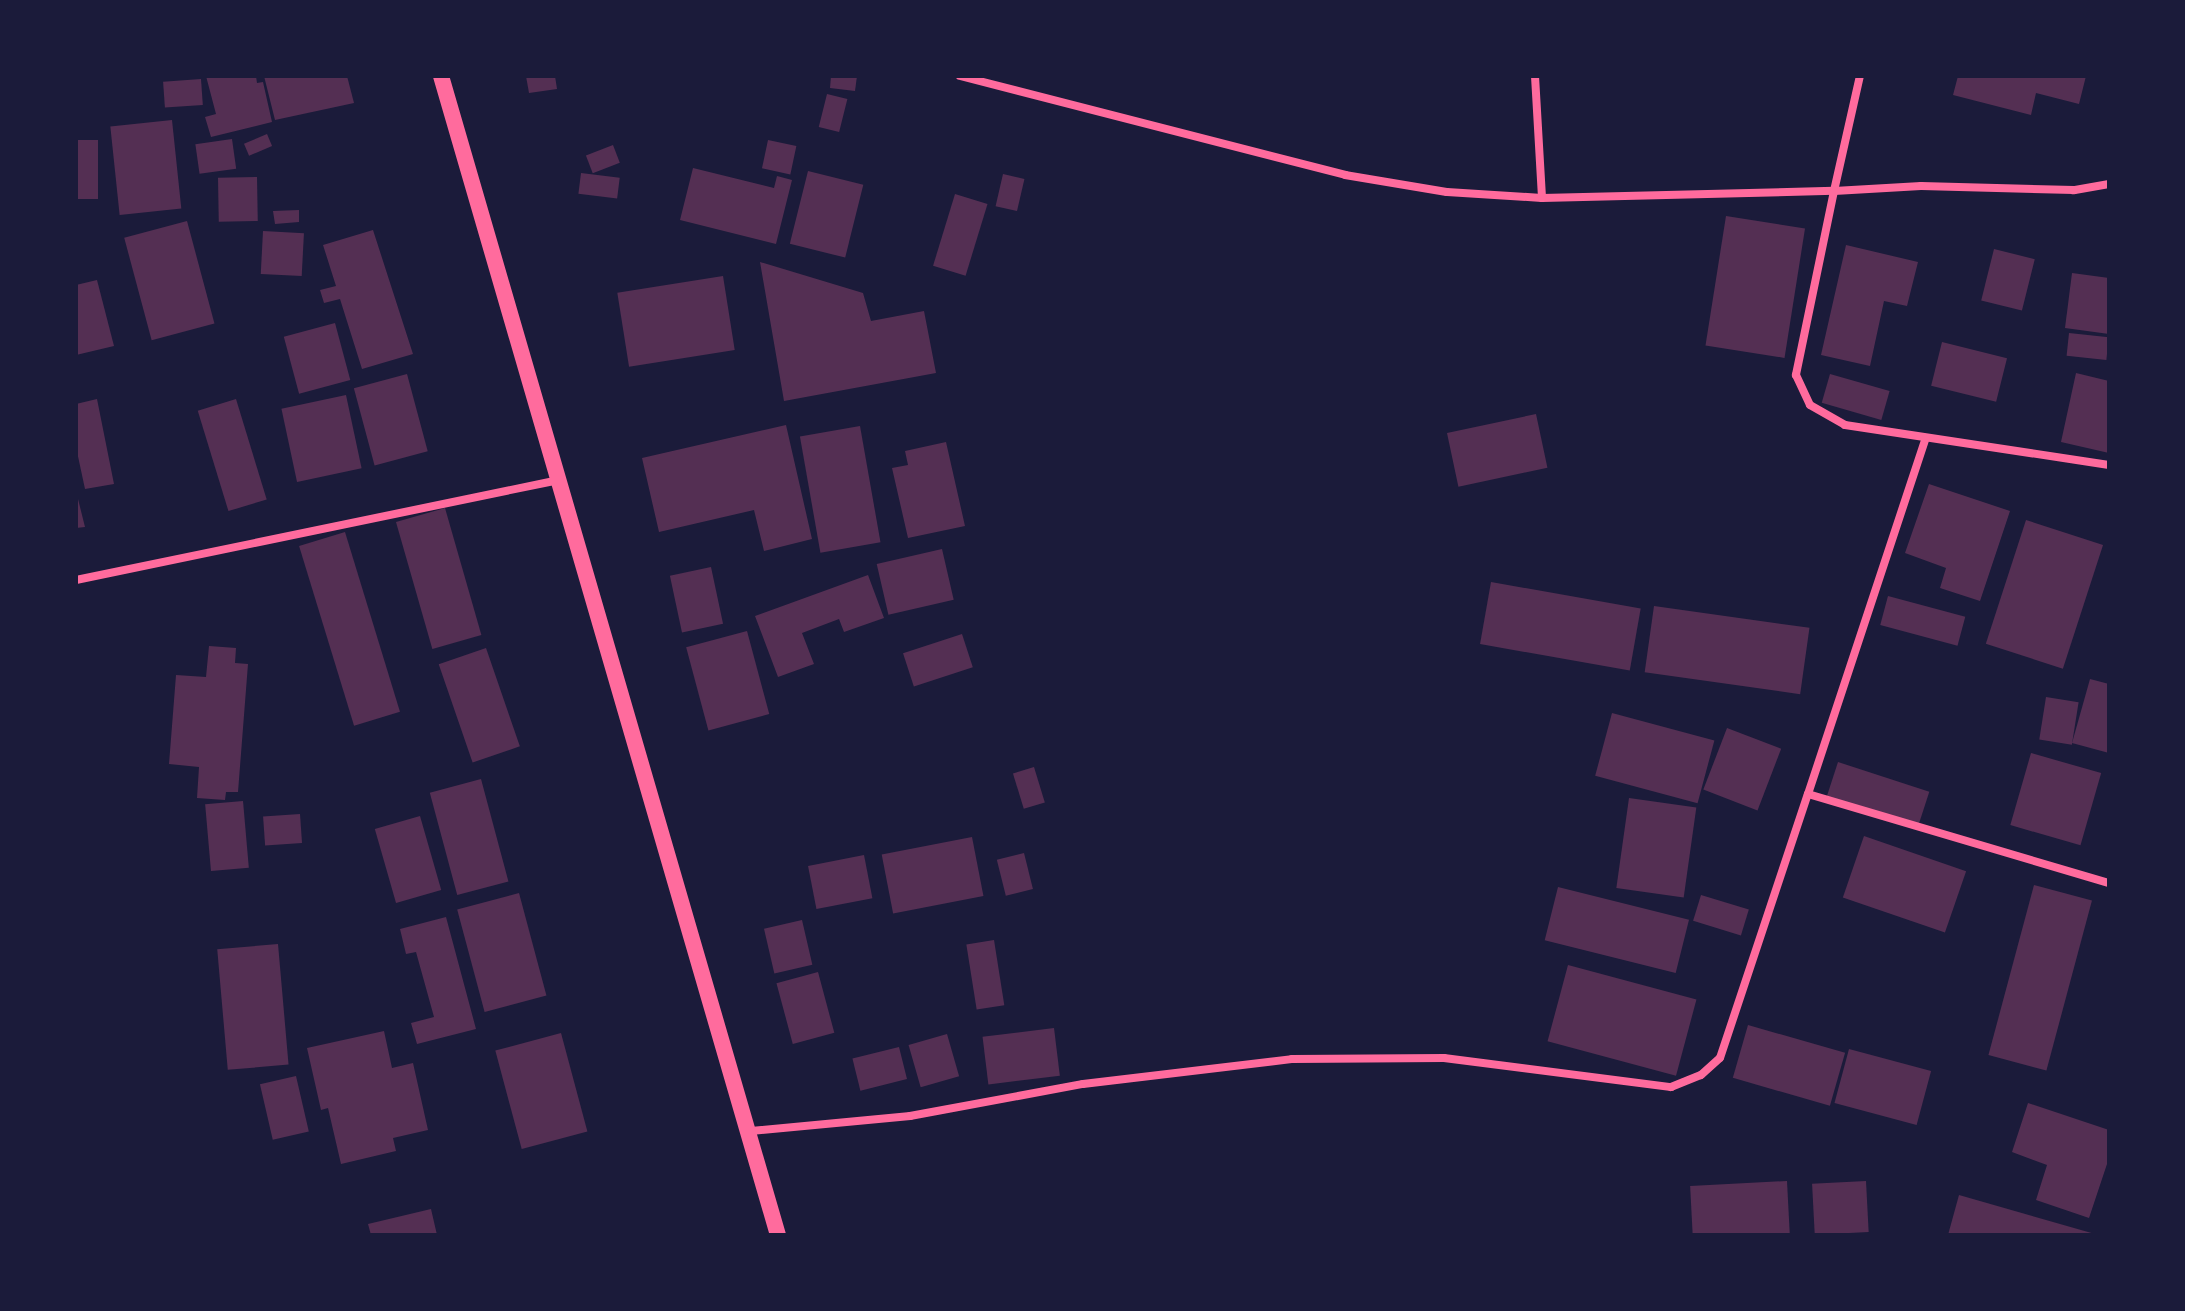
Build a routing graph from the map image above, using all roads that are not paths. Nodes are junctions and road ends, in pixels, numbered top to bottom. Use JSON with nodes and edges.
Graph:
{"nodes":[{"id":1,"x":441,"y":76,"type":"edge"},
{"id":2,"x":960,"y":76,"type":"edge"},
{"id":3,"x":1535,"y":76,"type":"edge"},
{"id":4,"x":1860,"y":76,"type":"edge"},
{"id":5,"x":2109,"y":184,"type":"edge"},
{"id":6,"x":1834,"y":191,"type":"junction"},
{"id":7,"x":1542,"y":198,"type":"junction"},
{"id":8,"x":1926,"y":438,"type":"junction"},
{"id":9,"x":2109,"y":465,"type":"edge"},
{"id":10,"x":558,"y":480,"type":"junction"},
{"id":11,"x":76,"y":580,"type":"edge"},
{"id":12,"x":1808,"y":794,"type":"junction"},
{"id":13,"x":2109,"y":883,"type":"edge"},
{"id":14,"x":751,"y":1131,"type":"junction"},
{"id":15,"x":778,"y":1235,"type":"edge"}],
"edges":[{"from":1,"to":10,"type":"main road"},
{"from":2,"to":7,"type":"street"},
{"from":3,"to":7,"type":"street"},
{"from":4,"to":6,"type":"street"},
{"from":5,"to":6,"type":"street"},
{"from":6,"to":7,"type":"street"},
{"from":6,"to":8,"type":"street"},
{"from":8,"to":9,"type":"street"},
{"from":8,"to":12,"type":"street"},
{"from":10,"to":11,"type":"street"},
{"from":10,"to":14,"type":"main road"},
{"from":12,"to":13,"type":"street"},
{"from":12,"to":14,"type":"street"},
{"from":14,"to":15,"type":"main road"}]}
